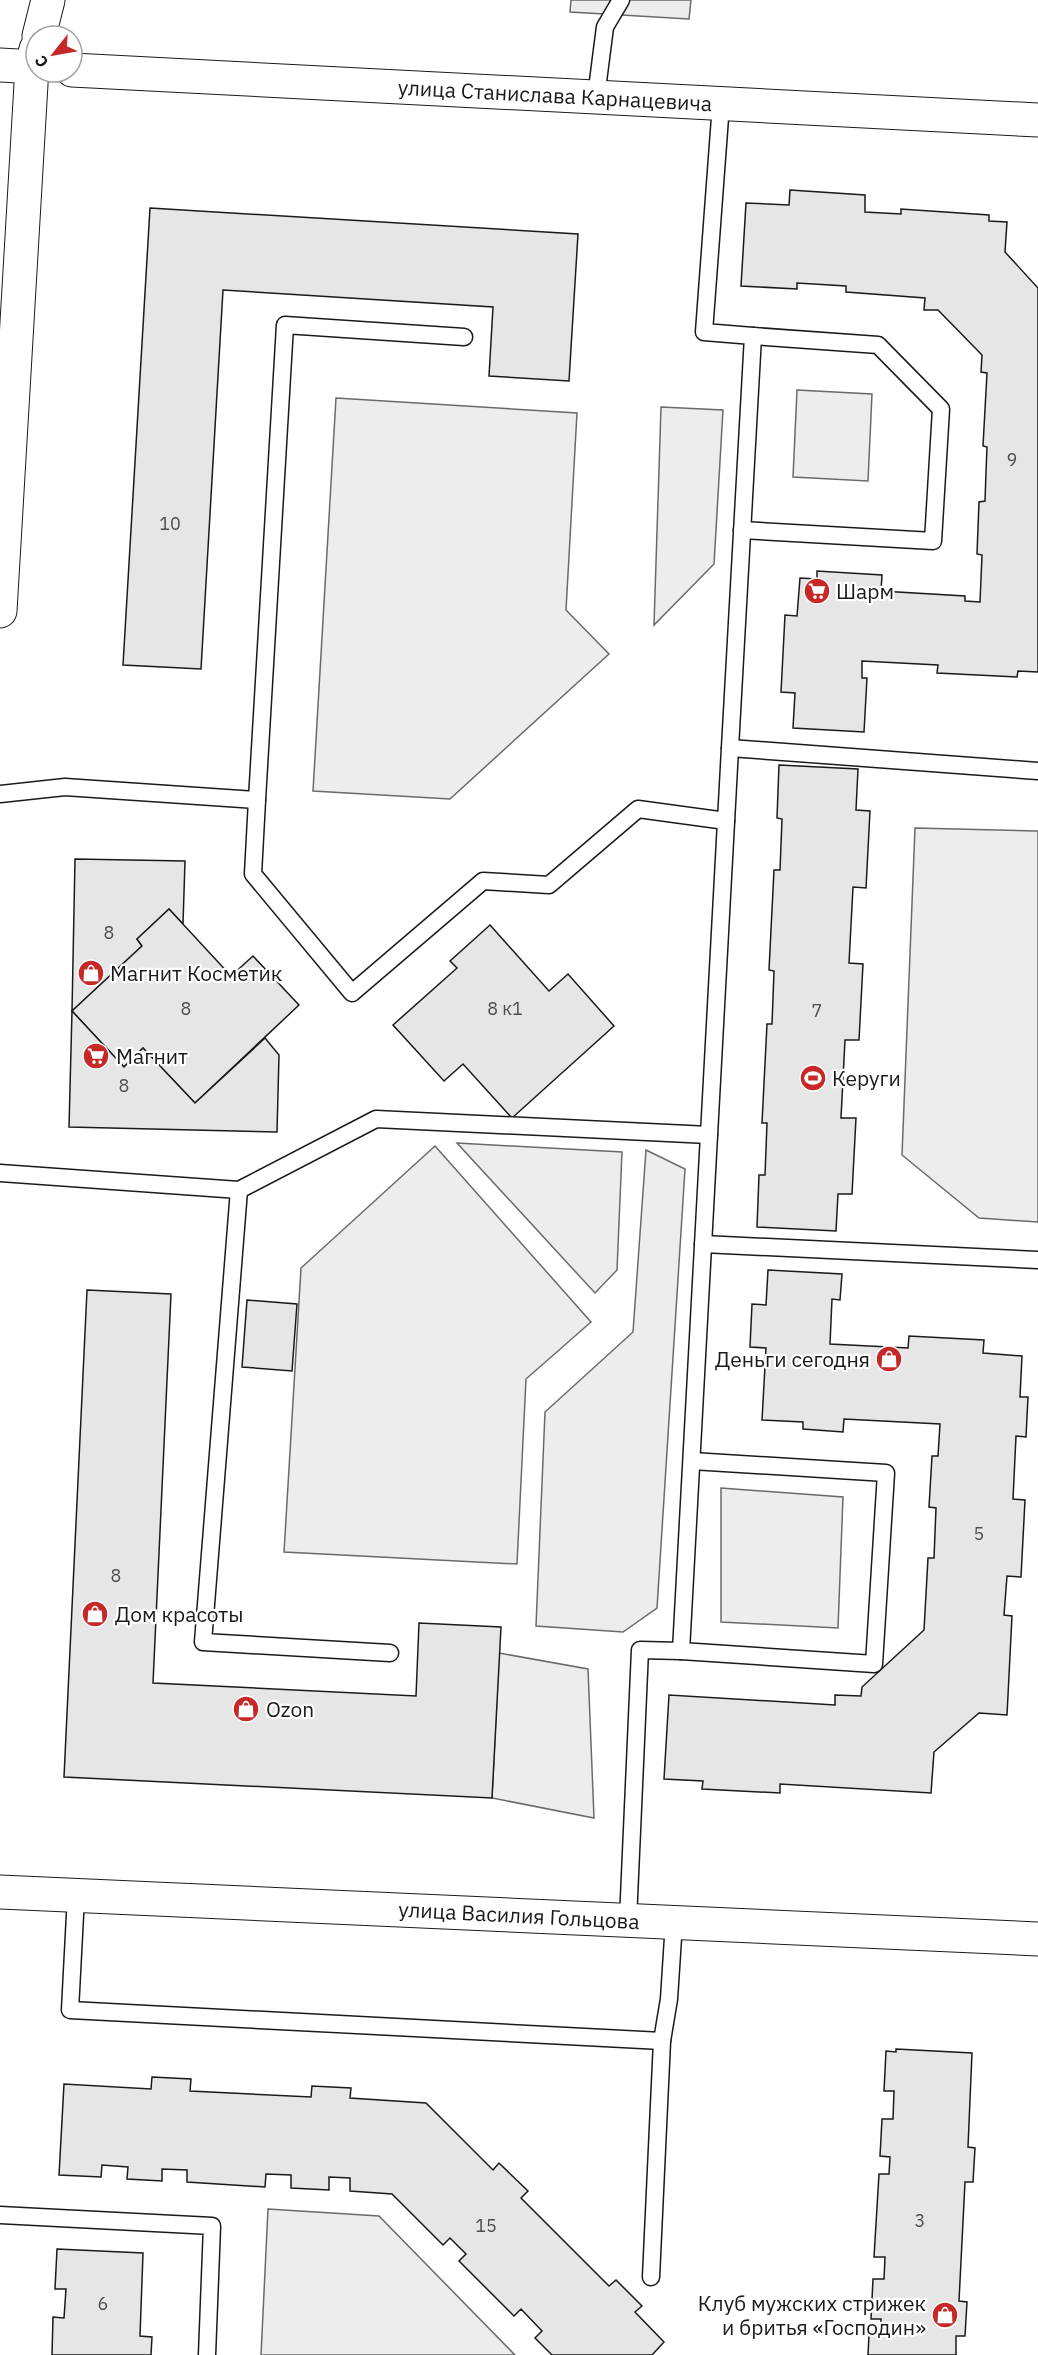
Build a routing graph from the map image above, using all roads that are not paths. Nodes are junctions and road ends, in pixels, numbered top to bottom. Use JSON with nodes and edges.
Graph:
{"nodes":[{"id":1,"x":48,"y":0,"type":"edge"},
{"id":2,"x":621,"y":0,"type":"edge"},
{"id":3,"x":42,"y":24,"type":"edge"},
{"id":4,"x":84,"y":71,"type":"edge"},
{"id":5,"x":25,"y":84,"type":"edge"},
{"id":6,"x":596,"y":97,"type":"junction"},
{"id":7,"x":721,"y":104,"type":"junction"},
{"id":8,"x":1038,"y":120,"type":"edge"},
{"id":9,"x":753,"y":336,"type":"junction"},
{"id":10,"x":464,"y":337,"type":"dead end"},
{"id":11,"x":742,"y":530,"type":"junction"},
{"id":12,"x":0,"y":611,"type":"edge"},
{"id":13,"x":730,"y":748,"type":"junction"},
{"id":14,"x":1038,"y":771,"type":"edge"},
{"id":15,"x":0,"y":794,"type":"edge"},
{"id":16,"x":257,"y":800,"type":"junction"},
{"id":17,"x":726,"y":821,"type":"junction"},
{"id":18,"x":709,"y":1135,"type":"junction"},
{"id":19,"x":0,"y":1173,"type":"edge"},
{"id":20,"x":239,"y":1190,"type":"junction"},
{"id":21,"x":703,"y":1244,"type":"junction"},
{"id":22,"x":1038,"y":1260,"type":"edge"},
{"id":23,"x":692,"y":1461,"type":"junction"},
{"id":24,"x":681,"y":1652,"type":"junction"},
{"id":25,"x":390,"y":1653,"type":"dead end"},
{"id":26,"x":0,"y":1892,"type":"edge"},
{"id":27,"x":76,"y":1896,"type":"junction"},
{"id":28,"x":628,"y":1920,"type":"junction"},
{"id":29,"x":674,"y":1922,"type":"junction"},
{"id":30,"x":1038,"y":1939,"type":"edge"},
{"id":31,"x":662,"y":2041,"type":"junction"},
{"id":32,"x":0,"y":2215,"type":"edge"},
{"id":33,"x":651,"y":2277,"type":"dead end"},
{"id":34,"x":207,"y":2355,"type":"edge"}],
"edges":[{"from":1,"to":3,"type":"street"},
{"from":2,"to":6,"type":"lane"},
{"from":4,"to":6,"type":"street","name":"улица Станислава Карнацевича"},
{"from":5,"to":12,"type":"street"},
{"from":6,"to":7,"type":"street","name":"улица Станислава Карнацевича"},
{"from":7,"to":8,"type":"street","name":"улица Станислава Карнацевича"},
{"from":7,"to":9,"type":"lane"},
{"from":9,"to":11,"type":"lane"},
{"from":9,"to":11,"type":"lane"},
{"from":10,"to":16,"type":"lane"},
{"from":11,"to":13,"type":"lane"},
{"from":13,"to":14,"type":"lane"},
{"from":13,"to":17,"type":"lane"},
{"from":15,"to":16,"type":"lane"},
{"from":16,"to":17,"type":"lane"},
{"from":17,"to":18,"type":"lane"},
{"from":18,"to":20,"type":"lane"},
{"from":18,"to":21,"type":"lane"},
{"from":19,"to":20,"type":"lane"},
{"from":20,"to":25,"type":"lane"},
{"from":21,"to":22,"type":"lane"},
{"from":21,"to":23,"type":"lane"},
{"from":23,"to":24,"type":"lane"},
{"from":23,"to":24,"type":"lane"},
{"from":24,"to":28,"type":"lane"},
{"from":26,"to":27,"type":"street","name":"улица Василия Гольцова"},
{"from":27,"to":28,"type":"street","name":"улица Василия Гольцова"},
{"from":27,"to":31,"type":"lane"},
{"from":28,"to":29,"type":"street","name":"улица Василия Гольцова"},
{"from":29,"to":30,"type":"street","name":"улица Василия Гольцова"},
{"from":29,"to":31,"type":"lane"},
{"from":31,"to":33,"type":"lane"},
{"from":32,"to":34,"type":"lane"}]}
